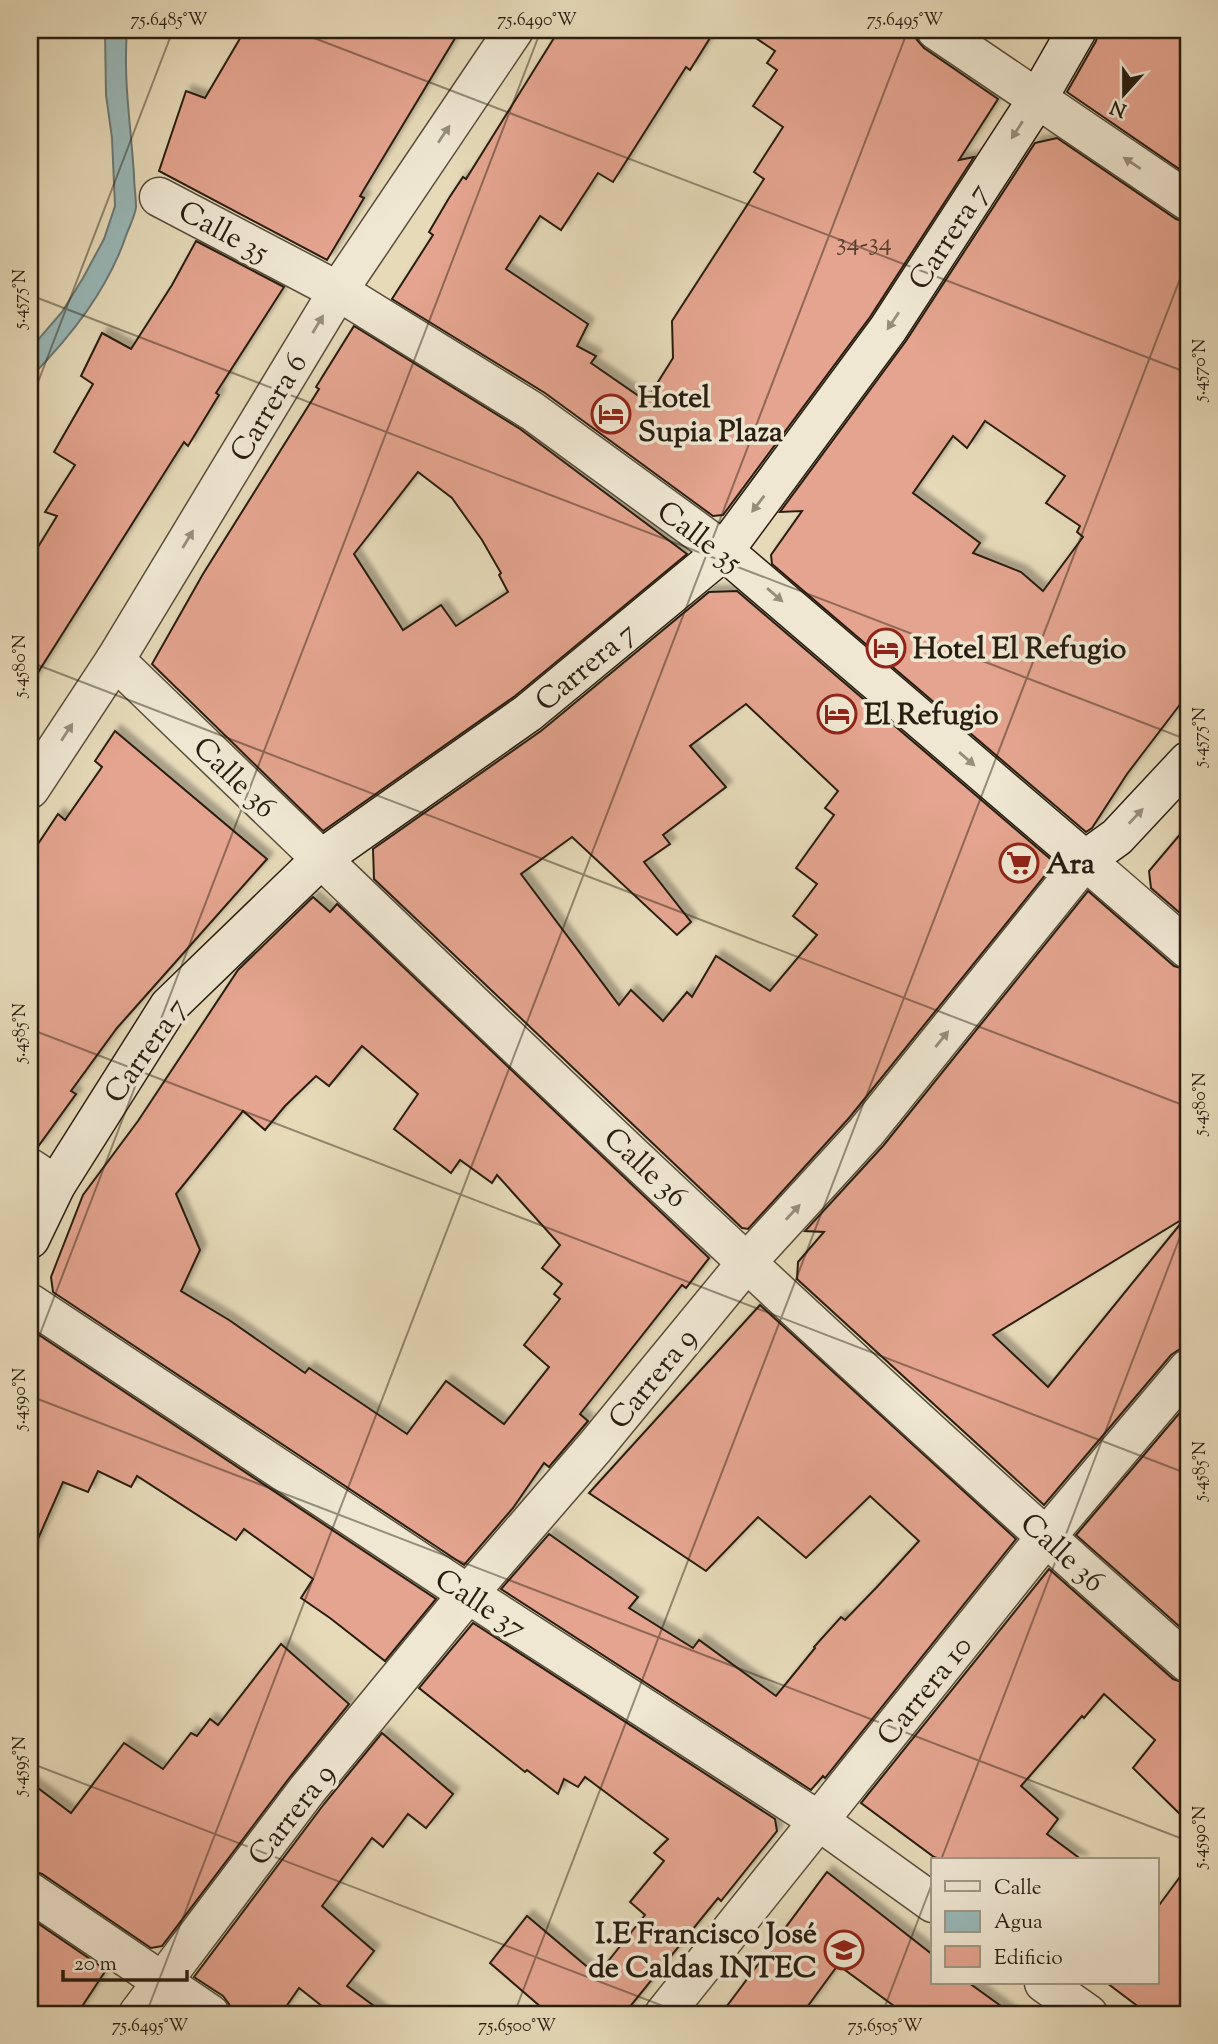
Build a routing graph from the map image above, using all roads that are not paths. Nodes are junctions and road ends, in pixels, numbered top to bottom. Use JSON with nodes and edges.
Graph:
{"nodes":[{"id":1,"x":514,"y":30,"type":"edge"},
{"id":2,"x":936,"y":30,"type":"edge"},
{"id":3,"x":1077,"y":30,"type":"edge"},
{"id":4,"x":1038,"y":98,"type":"junction"},
{"id":5,"x":159,"y":197,"type":"dead end"},
{"id":6,"x":1188,"y":201,"type":"edge"},
{"id":7,"x":338,"y":290,"type":"junction"},
{"id":8,"x":724,"y":551,"type":"junction"},
{"id":9,"x":115,"y":660,"type":"junction"},
{"id":10,"x":1188,"y":761,"type":"edge"},
{"id":11,"x":30,"y":789,"type":"edge"},
{"id":12,"x":321,"y":859,"type":"junction"},
{"id":13,"x":1085,"y":860,"type":"junction"},
{"id":14,"x":1188,"y":949,"type":"edge"},
{"id":15,"x":43,"y":1177,"type":"edge"},
{"id":16,"x":30,"y":1239,"type":"edge"},
{"id":17,"x":747,"y":1262,"type":"junction"},
{"id":18,"x":30,"y":1303,"type":"edge"},
{"id":19,"x":1188,"y":1369,"type":"edge"},
{"id":20,"x":1045,"y":1538,"type":"junction"},
{"id":21,"x":468,"y":1594,"type":"junction"},
{"id":22,"x":1188,"y":1663,"type":"edge"},
{"id":23,"x":819,"y":1821,"type":"junction"},
{"id":24,"x":30,"y":1892,"type":"edge"},
{"id":25,"x":931,"y":1902,"type":"edge"},
{"id":26,"x":163,"y":1983,"type":"junction"},
{"id":27,"x":1045,"y":1984,"type":"edge"},
{"id":28,"x":138,"y":2014,"type":"edge"},
{"id":29,"x":210,"y":2014,"type":"edge"},
{"id":30,"x":664,"y":2014,"type":"edge"},
{"id":31,"x":1088,"y":2014,"type":"edge"}],
"edges":[{"from":7,"to":1,"type":"street","name":"Carrera 6","one_way":true},
{"from":2,"to":4,"type":"street"},
{"from":3,"to":4,"type":"street","name":"Carrera 7"},
{"from":6,"to":4,"type":"street","one_way":true},
{"from":4,"to":8,"type":"street","name":"Carrera 7","one_way":true},
{"from":5,"to":7,"type":"street","name":"Calle 35"},
{"from":7,"to":8,"type":"street","name":"Calle 35"},
{"from":9,"to":7,"type":"street","name":"Carrera 6","one_way":true},
{"from":8,"to":12,"type":"street","name":"Carrera 7"},
{"from":8,"to":13,"type":"street","name":"Calle 35","one_way":true},
{"from":11,"to":9,"type":"street","name":"Carrera 6","one_way":true},
{"from":9,"to":12,"type":"street","name":"Calle 36"},
{"from":13,"to":10,"type":"street","name":"Carrera 9","one_way":true},
{"from":12,"to":15,"type":"street","name":"Carrera 7"},
{"from":12,"to":17,"type":"street","name":"Calle 36"},
{"from":13,"to":14,"type":"street","name":"Calle 35"},
{"from":17,"to":13,"type":"street","name":"Carrera 9","one_way":true},
{"from":15,"to":16,"type":"street","name":"Carrera 7"},
{"from":17,"to":20,"type":"street","name":"Calle 36"},
{"from":17,"to":21,"type":"street","name":"Carrera 9"},
{"from":18,"to":21,"type":"street","name":"Calle 37"},
{"from":19,"to":20,"type":"street","name":"Carrera 10"},
{"from":20,"to":22,"type":"street","name":"Calle 36"},
{"from":20,"to":23,"type":"street","name":"Carrera 10"},
{"from":21,"to":23,"type":"street","name":"Calle 37"},
{"from":21,"to":26,"type":"street","name":"Carrera 9"},
{"from":23,"to":25,"type":"street","name":"Calle 37"},
{"from":23,"to":30,"type":"street","name":"Carrera 10"},
{"from":24,"to":26,"type":"street"},
{"from":26,"to":28,"type":"street","name":"Carrera 9"},
{"from":26,"to":29,"type":"street"},
{"from":27,"to":31,"type":"street"}]}
